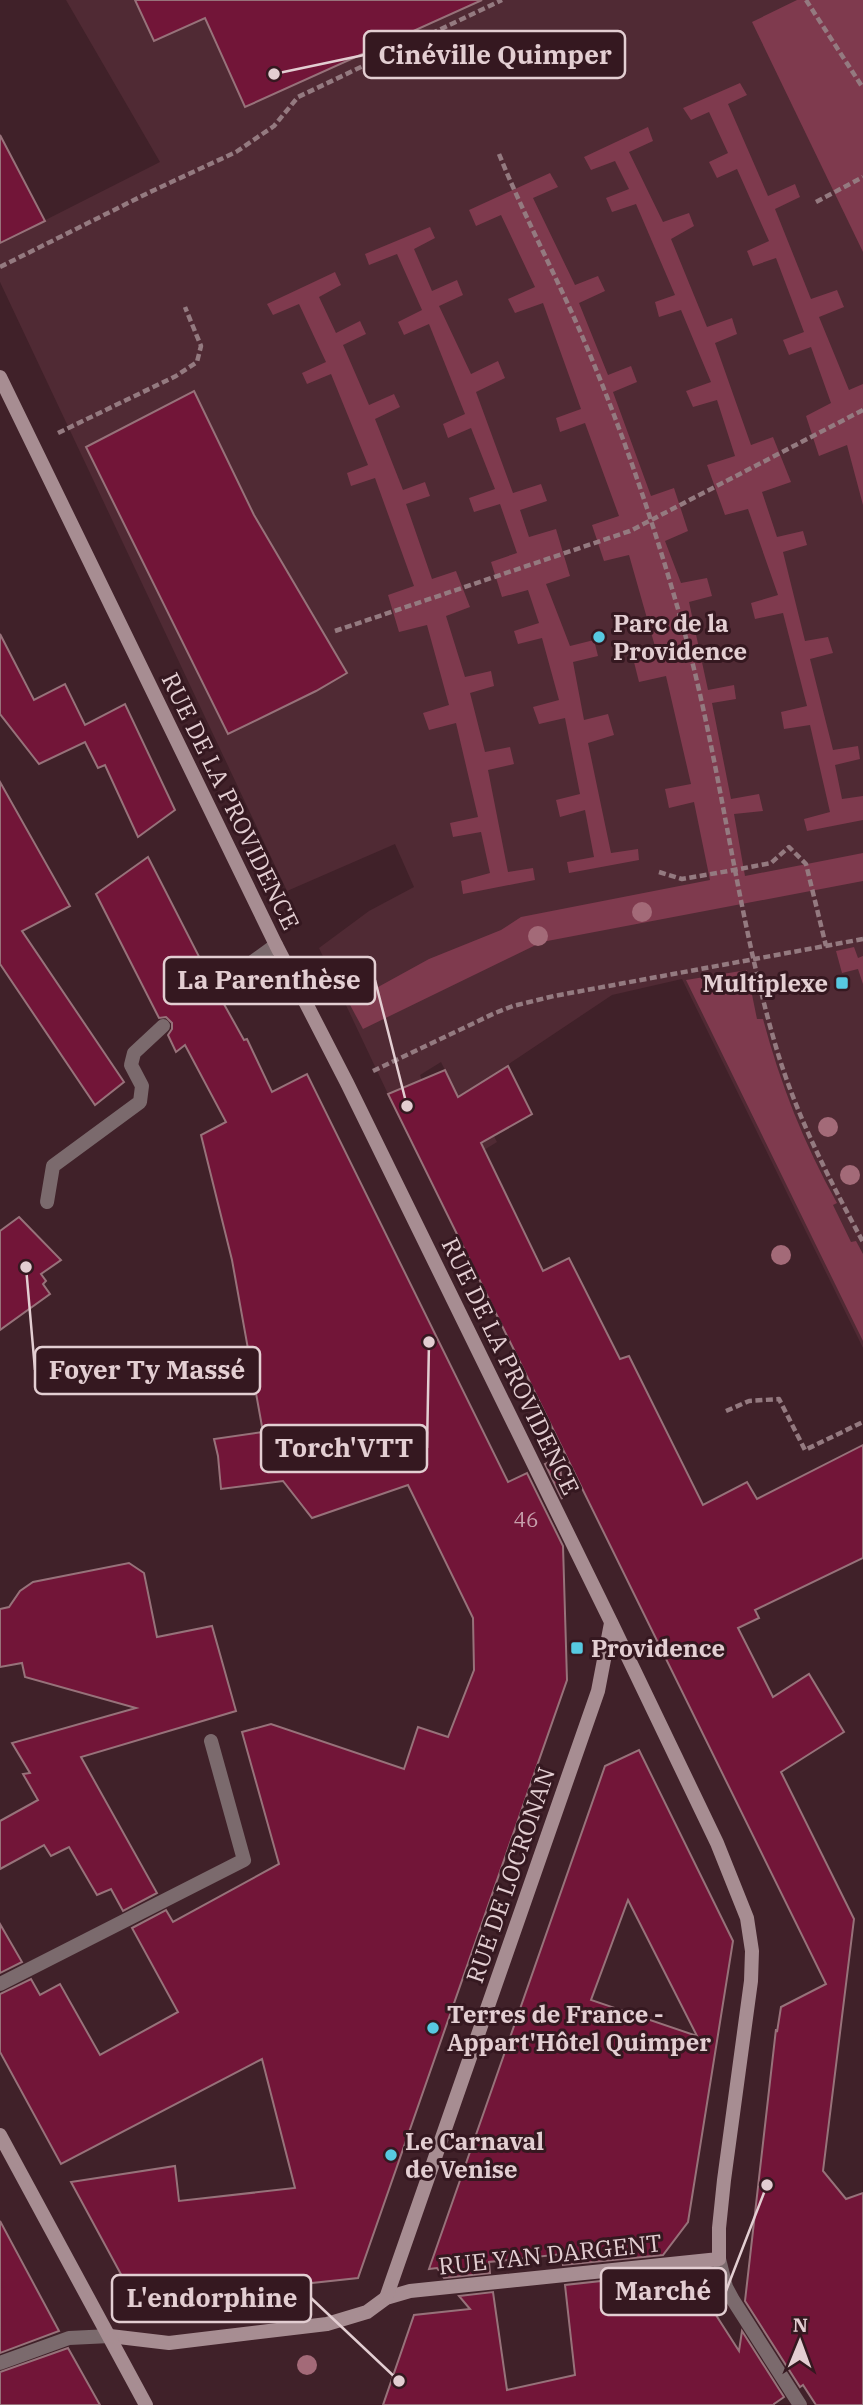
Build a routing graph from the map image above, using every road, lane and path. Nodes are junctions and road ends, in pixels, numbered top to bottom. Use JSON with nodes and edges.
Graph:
{"nodes":[{"id":1,"x":502,"y":0,"type":"edge"},
{"id":2,"x":806,"y":0,"type":"edge"},
{"id":3,"x":863,"y":88,"type":"edge"},
{"id":4,"x":499,"y":154,"type":"dead end"},
{"id":5,"x":863,"y":177,"type":"edge"},
{"id":6,"x":816,"y":202,"type":"dead end"},
{"id":7,"x":0,"y":267,"type":"edge"},
{"id":8,"x":186,"y":307,"type":"dead end"},
{"id":9,"x":0,"y":377,"type":"edge"},
{"id":10,"x":863,"y":410,"type":"edge"},
{"id":11,"x":31,"y":444,"type":"junction"},
{"id":12,"x":649,"y":522,"type":"junction"},
{"id":13,"x":335,"y":631,"type":"dead end"},
{"id":14,"x":734,"y":870,"type":"junction"},
{"id":15,"x":659,"y":872,"type":"dead end"},
{"id":16,"x":863,"y":939,"type":"edge"},
{"id":17,"x":276,"y":945,"type":"junction"},
{"id":18,"x":826,"y":946,"type":"junction"},
{"id":19,"x":754,"y":960,"type":"junction"},
{"id":20,"x":215,"y":989,"type":"dead end"},
{"id":21,"x":163,"y":1026,"type":"dead end"},
{"id":22,"x":347,"y":1083,"type":"junction"},
{"id":23,"x":47,"y":1202,"type":"dead end"},
{"id":24,"x":863,"y":1242,"type":"edge"},
{"id":25,"x":726,"y":1411,"type":"dead end"},
{"id":26,"x":863,"y":1422,"type":"edge"},
{"id":27,"x":611,"y":1622,"type":"junction"},
{"id":28,"x":211,"y":1741,"type":"dead end"},
{"id":29,"x":0,"y":1984,"type":"edge"},
{"id":30,"x":0,"y":2135,"type":"edge"},
{"id":31,"x":719,"y":2259,"type":"junction"},
{"id":32,"x":386,"y":2298,"type":"junction"},
{"id":33,"x":110,"y":2336,"type":"junction"},
{"id":34,"x":0,"y":2363,"type":"edge"},
{"id":35,"x":146,"y":2405,"type":"edge"},
{"id":36,"x":800,"y":2405,"type":"edge"}],
"edges":[{"from":1,"to":7,"type":"path"},
{"from":2,"to":3,"type":"path"},
{"from":4,"to":12,"type":"path"},
{"from":5,"to":6,"type":"path"},
{"from":8,"to":11,"type":"path"},
{"from":9,"to":11,"type":"street","name":"RUE DE LA PROVIDENCE"},
{"from":10,"to":12,"type":"path"},
{"from":11,"to":17,"type":"street","name":"RUE DE LA PROVIDENCE"},
{"from":12,"to":13,"type":"path"},
{"from":12,"to":14,"type":"path"},
{"from":14,"to":15,"type":"path"},
{"from":14,"to":18,"type":"path"},
{"from":14,"to":19,"type":"path"},
{"from":16,"to":18,"type":"path"},
{"from":17,"to":20,"type":"street"},
{"from":17,"to":22,"type":"street","name":"RUE DE LA PROVIDENCE"},
{"from":18,"to":19,"type":"path"},
{"from":19,"to":22,"type":"path"},
{"from":19,"to":24,"type":"path"},
{"from":21,"to":23,"type":"street"},
{"from":22,"to":27,"type":"street","name":"RUE DE LA PROVIDENCE"},
{"from":25,"to":26,"type":"path"},
{"from":27,"to":31,"type":"street","name":"RUE DE LA PROVIDENCE"},
{"from":27,"to":32,"type":"street","name":"RUE DE LOCRONAN"},
{"from":28,"to":29,"type":"street"},
{"from":30,"to":33,"type":"street"},
{"from":31,"to":32,"type":"street","name":"RUE YAN DARGENT"},
{"from":31,"to":36,"type":"street","name":"RUE DE LA PROVIDENCE"},
{"from":32,"to":33,"type":"street","name":"RUE YAN DARGENT"},
{"from":33,"to":34,"type":"street"},
{"from":33,"to":35,"type":"street"}]}
